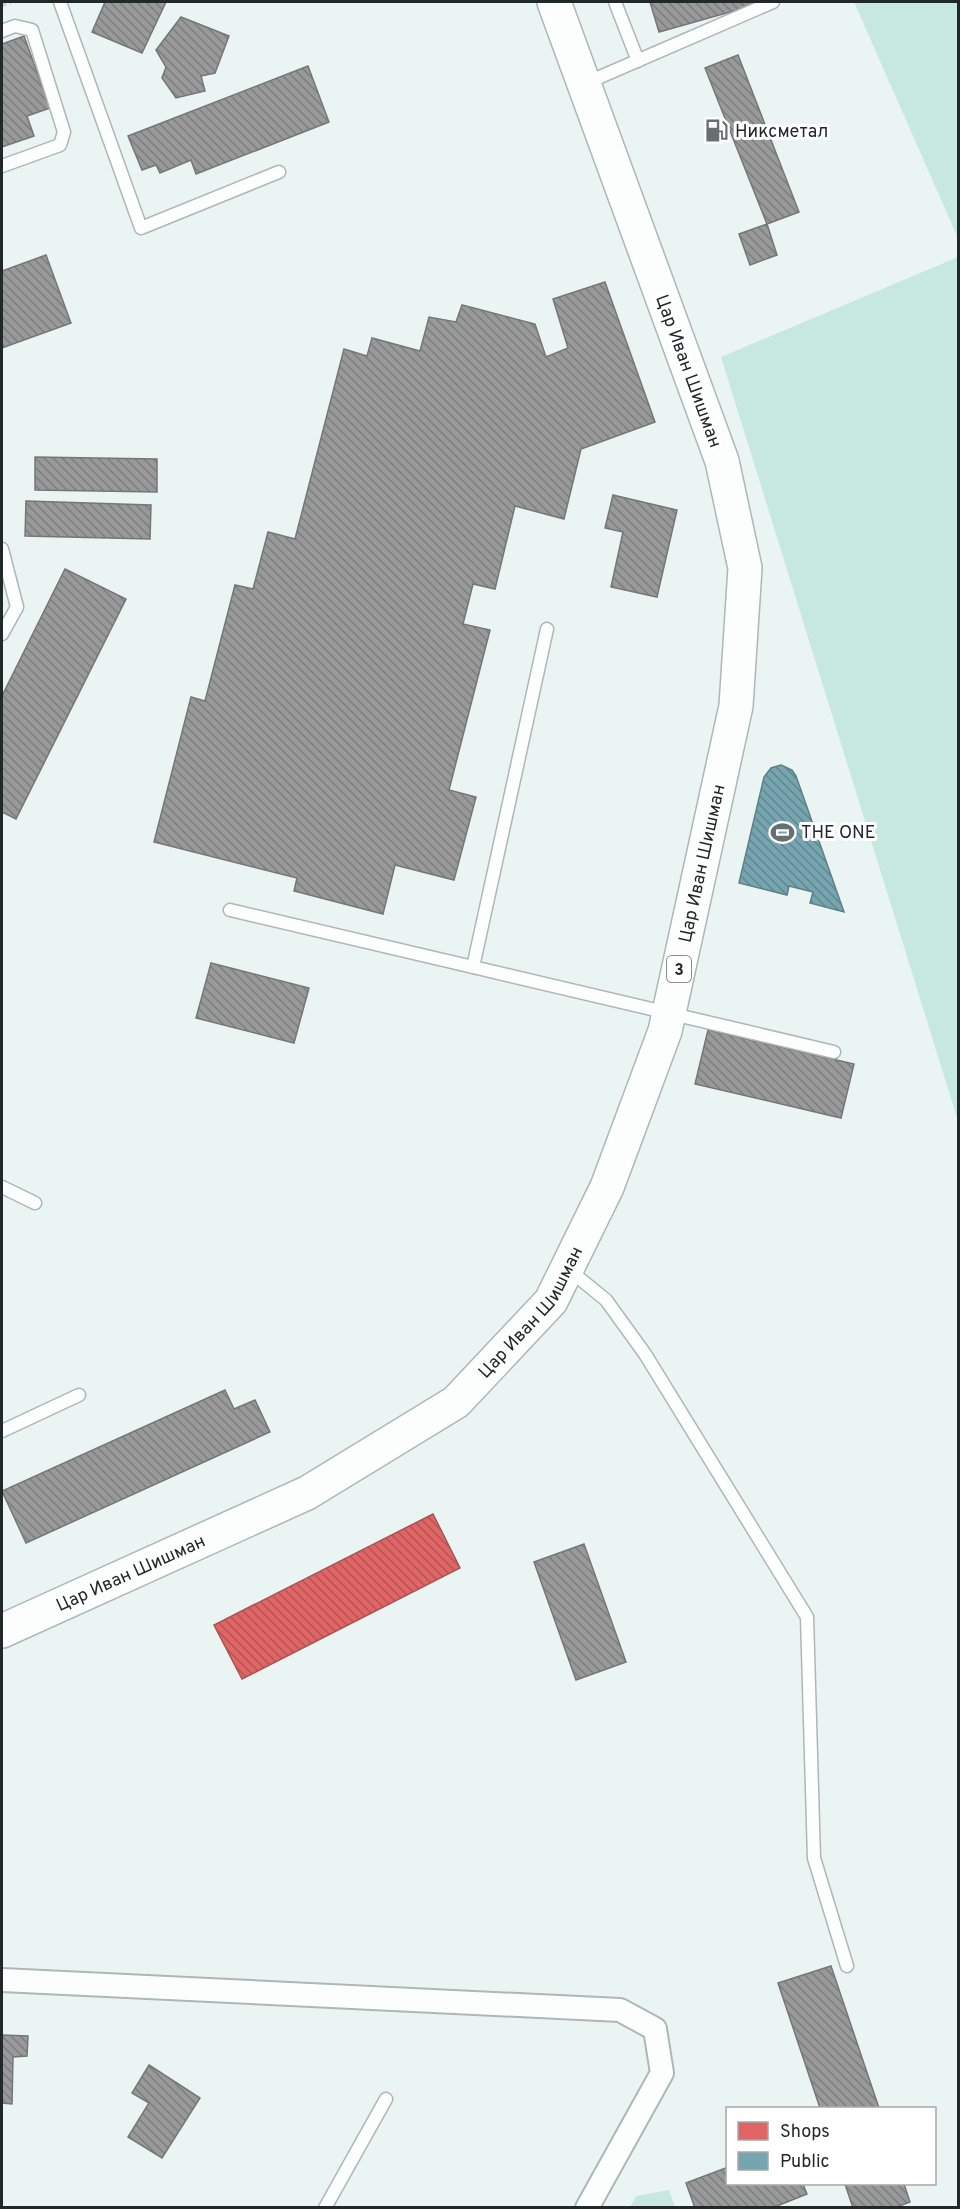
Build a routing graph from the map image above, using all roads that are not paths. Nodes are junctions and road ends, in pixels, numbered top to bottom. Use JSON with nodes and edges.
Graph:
{"nodes":[{"id":1,"x":60,"y":2,"type":"edge"},
{"id":2,"x":554,"y":2,"type":"edge"},
{"id":3,"x":615,"y":2,"type":"edge"},
{"id":4,"x":773,"y":2,"type":"edge"},
{"id":5,"x":2,"y":31,"type":"edge"},
{"id":6,"x":638,"y":61,"type":"junction"},
{"id":7,"x":585,"y":84,"type":"junction"},
{"id":8,"x":2,"y":166,"type":"edge"},
{"id":9,"x":279,"y":172,"type":"dead end"},
{"id":10,"x":2,"y":549,"type":"edge"},
{"id":11,"x":547,"y":629,"type":"dead end"},
{"id":12,"x":2,"y":634,"type":"edge"},
{"id":13,"x":230,"y":910,"type":"dead end"},
{"id":14,"x":473,"y":967,"type":"junction"},
{"id":15,"x":670,"y":1012,"type":"junction"},
{"id":16,"x":834,"y":1052,"type":"dead end"},
{"id":17,"x":2,"y":1187,"type":"edge"},
{"id":18,"x":35,"y":1203,"type":"dead end"},
{"id":19,"x":567,"y":1268,"type":"junction"},
{"id":20,"x":79,"y":1395,"type":"dead end"},
{"id":21,"x":2,"y":1431,"type":"edge"},
{"id":22,"x":2,"y":1631,"type":"edge"},
{"id":23,"x":847,"y":1966,"type":"dead end"},
{"id":24,"x":2,"y":1980,"type":"edge"},
{"id":25,"x":386,"y":2099,"type":"dead end"},
{"id":26,"x":325,"y":2208,"type":"edge"},
{"id":27,"x":587,"y":2208,"type":"edge"}],
"edges":[{"from":1,"to":9,"type":"lane"},
{"from":2,"to":7,"type":"main road","name":"Цар Иван Шишман","number":"3"},
{"from":3,"to":6,"type":"lane"},
{"from":4,"to":6,"type":"lane"},
{"from":5,"to":8,"type":"lane"},
{"from":6,"to":7,"type":"lane"},
{"from":7,"to":15,"type":"main road","name":"Цар Иван Шишман","number":"3"},
{"from":10,"to":12,"type":"lane"},
{"from":11,"to":14,"type":"lane"},
{"from":13,"to":14,"type":"lane"},
{"from":14,"to":15,"type":"lane"},
{"from":15,"to":16,"type":"lane"},
{"from":15,"to":19,"type":"main road","name":"Цар Иван Шишман","number":"3"},
{"from":17,"to":18,"type":"lane"},
{"from":19,"to":22,"type":"main road","name":"Цар Иван Шишман","number":"3"},
{"from":19,"to":23,"type":"lane"},
{"from":20,"to":21,"type":"lane"},
{"from":24,"to":27,"type":"street"},
{"from":25,"to":26,"type":"lane"}]}
